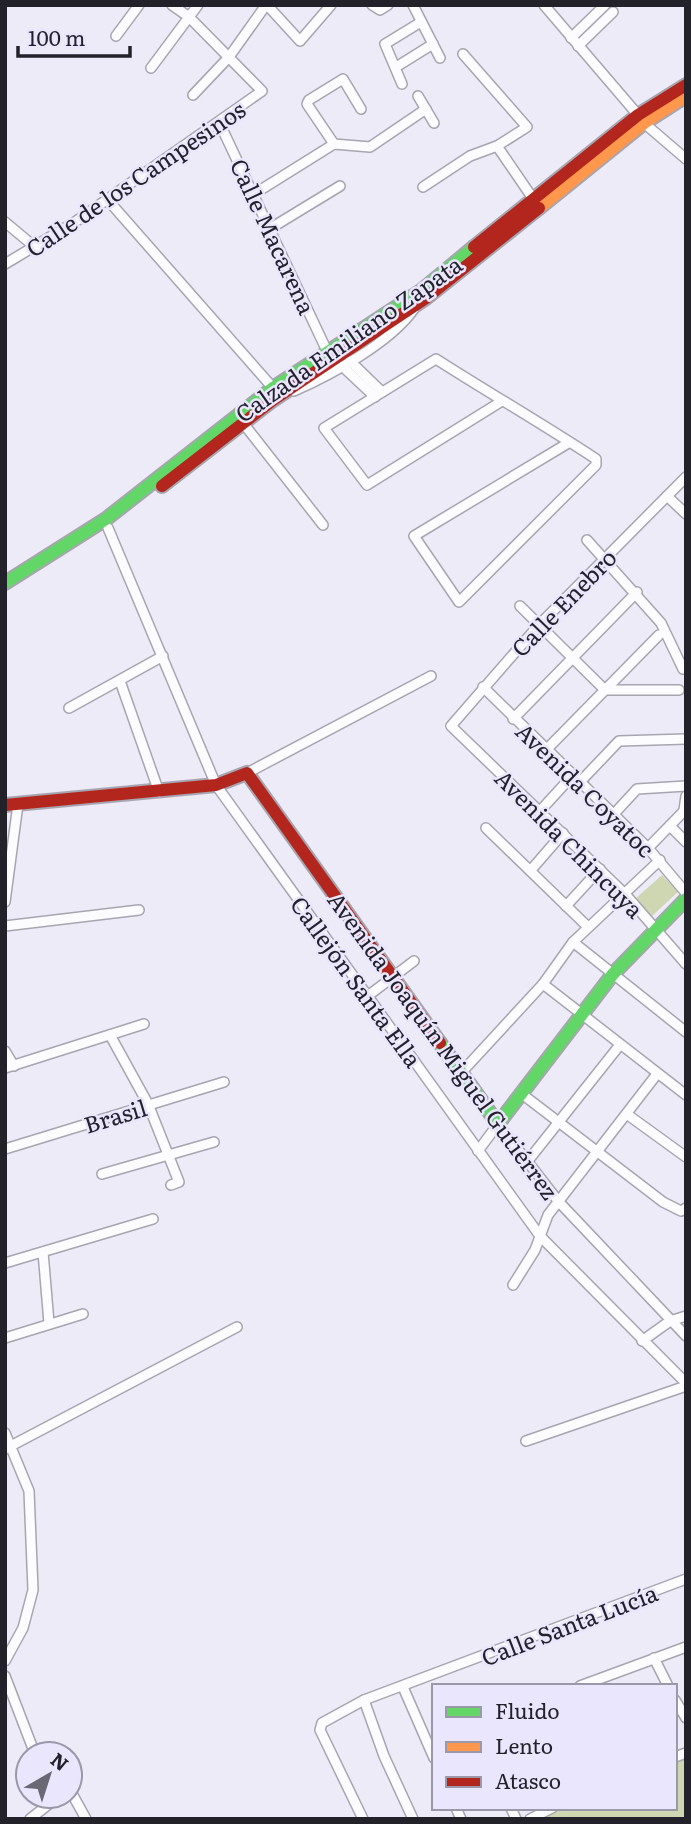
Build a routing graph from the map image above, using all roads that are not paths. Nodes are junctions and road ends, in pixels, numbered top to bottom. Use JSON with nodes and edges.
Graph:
{"nodes":[{"id":1,"x":139,"y":5,"type":"edge"},
{"id":2,"x":172,"y":5,"type":"edge"},
{"id":3,"x":198,"y":5,"type":"edge"},
{"id":4,"x":267,"y":5,"type":"edge"},
{"id":5,"x":331,"y":5,"type":"edge"},
{"id":6,"x":413,"y":5,"type":"edge"},
{"id":7,"x":544,"y":5,"type":"edge"},
{"id":8,"x":605,"y":5,"type":"edge"},
{"id":9,"x":613,"y":12,"type":"dead end"},
{"id":10,"x":189,"y":17,"type":"junction"},
{"id":11,"x":421,"y":22,"type":"junction"},
{"id":12,"x":116,"y":36,"type":"dead end"},
{"id":13,"x":571,"y":38,"type":"junction"},
{"id":14,"x":433,"y":44,"type":"junction"},
{"id":15,"x":578,"y":46,"type":"junction"},
{"id":16,"x":463,"y":54,"type":"dead end"},
{"id":17,"x":229,"y":57,"type":"junction"},
{"id":18,"x":440,"y":58,"type":"dead end"},
{"id":19,"x":396,"y":67,"type":"junction"},
{"id":20,"x":151,"y":68,"type":"dead end"},
{"id":21,"x":402,"y":84,"type":"dead end"},
{"id":22,"x":686,"y":85,"type":"edge"},
{"id":23,"x":193,"y":95,"type":"dead end"},
{"id":24,"x":418,"y":96,"type":"dead end"},
{"id":25,"x":686,"y":96,"type":"edge"},
{"id":26,"x":361,"y":109,"type":"dead end"},
{"id":27,"x":426,"y":109,"type":"junction"},
{"id":28,"x":641,"y":119,"type":"junction"},
{"id":29,"x":219,"y":122,"type":"junction"},
{"id":30,"x":434,"y":123,"type":"dead end"},
{"id":31,"x":334,"y":144,"type":"junction"},
{"id":32,"x":498,"y":146,"type":"junction"},
{"id":33,"x":686,"y":159,"type":"edge"},
{"id":34,"x":340,"y":186,"type":"dead end"},
{"id":35,"x":423,"y":187,"type":"dead end"},
{"id":36,"x":254,"y":194,"type":"junction"},
{"id":37,"x":107,"y":199,"type":"junction"},
{"id":38,"x":536,"y":202,"type":"junction"},
{"id":39,"x":5,"y":222,"type":"edge"},
{"id":40,"x":271,"y":228,"type":"junction"},
{"id":41,"x":36,"y":248,"type":"junction"},
{"id":42,"x":5,"y":264,"type":"edge"},
{"id":43,"x":417,"y":304,"type":"junction"},
{"id":44,"x":327,"y":351,"type":"junction"},
{"id":45,"x":346,"y":363,"type":"junction"},
{"id":46,"x":273,"y":394,"type":"junction"},
{"id":47,"x":379,"y":395,"type":"junction"},
{"id":48,"x":502,"y":401,"type":"junction"},
{"id":49,"x":243,"y":423,"type":"junction"},
{"id":50,"x":570,"y":442,"type":"junction"},
{"id":51,"x":683,"y":480,"type":"edge"},
{"id":52,"x":667,"y":496,"type":"junction"},
{"id":53,"x":686,"y":514,"type":"edge"},
{"id":54,"x":323,"y":525,"type":"dead end"},
{"id":55,"x":108,"y":528,"type":"junction"},
{"id":56,"x":587,"y":540,"type":"dead end"},
{"id":57,"x":79,"y":542,"type":"junction"},
{"id":58,"x":606,"y":558,"type":"junction"},
{"id":59,"x":5,"y":583,"type":"edge"},
{"id":60,"x":5,"y":591,"type":"edge"},
{"id":61,"x":637,"y":592,"type":"junction"},
{"id":62,"x":520,"y":606,"type":"dead end"},
{"id":63,"x":538,"y":626,"type":"junction"},
{"id":64,"x":659,"y":635,"type":"dead end"},
{"id":65,"x":163,"y":656,"type":"junction"},
{"id":66,"x":572,"y":658,"type":"junction"},
{"id":67,"x":683,"y":669,"type":"dead end"},
{"id":68,"x":431,"y":676,"type":"dead end"},
{"id":69,"x":120,"y":681,"type":"junction"},
{"id":70,"x":483,"y":687,"type":"junction"},
{"id":71,"x":605,"y":690,"type":"junction"},
{"id":72,"x":679,"y":690,"type":"dead end"},
{"id":73,"x":69,"y":708,"type":"dead end"},
{"id":74,"x":513,"y":719,"type":"junction"},
{"id":75,"x":451,"y":726,"type":"joint"},
{"id":76,"x":686,"y":738,"type":"edge"},
{"id":77,"x":545,"y":750,"type":"junction"},
{"id":78,"x":247,"y":773,"type":"junction"},
{"id":79,"x":575,"y":779,"type":"junction"},
{"id":80,"x":216,"y":785,"type":"junction"},
{"id":81,"x":686,"y":786,"type":"edge"},
{"id":82,"x":159,"y":792,"type":"junction"},
{"id":83,"x":686,"y":796,"type":"edge"},
{"id":84,"x":12,"y":804,"type":"edge"},
{"id":85,"x":685,"y":810,"type":"edge"},
{"id":86,"x":540,"y":811,"type":"junction"},
{"id":87,"x":613,"y":815,"type":"junction"},
{"id":88,"x":670,"y":826,"type":"junction"},
{"id":89,"x":486,"y":828,"type":"dead end"},
{"id":90,"x":564,"y":834,"type":"junction"},
{"id":91,"x":686,"y":842,"type":"edge"},
{"id":92,"x":648,"y":848,"type":"junction"},
{"id":93,"x":660,"y":860,"type":"junction"},
{"id":94,"x":600,"y":869,"type":"junction"},
{"id":95,"x":531,"y":870,"type":"junction"},
{"id":96,"x":686,"y":893,"type":"edge"},
{"id":97,"x":625,"y":894,"type":"junction"},
{"id":98,"x":686,"y":899,"type":"edge"},
{"id":99,"x":5,"y":902,"type":"edge"},
{"id":100,"x":566,"y":906,"type":"junction"},
{"id":101,"x":139,"y":910,"type":"dead end"},
{"id":102,"x":5,"y":926,"type":"edge"},
{"id":103,"x":588,"y":927,"type":"junction"},
{"id":104,"x":656,"y":930,"type":"junction"},
{"id":105,"x":573,"y":942,"type":"junction"},
{"id":106,"x":414,"y":961,"type":"dead end"},
{"id":107,"x":686,"y":964,"type":"edge"},
{"id":108,"x":613,"y":974,"type":"junction"},
{"id":109,"x":393,"y":980,"type":"junction"},
{"id":110,"x":542,"y":984,"type":"junction"},
{"id":111,"x":369,"y":995,"type":"junction"},
{"id":112,"x":580,"y":1016,"type":"junction"},
{"id":113,"x":144,"y":1024,"type":"dead end"},
{"id":114,"x":686,"y":1032,"type":"edge"},
{"id":115,"x":110,"y":1035,"type":"junction"},
{"id":116,"x":619,"y":1046,"type":"junction"},
{"id":117,"x":5,"y":1051,"type":"edge"},
{"id":118,"x":9,"y":1067,"type":"edge"},
{"id":119,"x":460,"y":1074,"type":"junction"},
{"id":120,"x":657,"y":1074,"type":"junction"},
{"id":121,"x":224,"y":1082,"type":"dead end"},
{"id":122,"x":522,"y":1094,"type":"junction"},
{"id":123,"x":686,"y":1095,"type":"edge"},
{"id":124,"x":148,"y":1104,"type":"junction"},
{"id":125,"x":628,"y":1115,"type":"junction"},
{"id":126,"x":558,"y":1123,"type":"junction"},
{"id":127,"x":498,"y":1125,"type":"junction"},
{"id":128,"x":214,"y":1142,"type":"dead end"},
{"id":129,"x":5,"y":1149,"type":"edge"},
{"id":130,"x":478,"y":1151,"type":"junction"},
{"id":131,"x":598,"y":1153,"type":"junction"},
{"id":132,"x":169,"y":1155,"type":"junction"},
{"id":133,"x":686,"y":1157,"type":"edge"},
{"id":134,"x":527,"y":1162,"type":"junction"},
{"id":135,"x":102,"y":1174,"type":"dead end"},
{"id":136,"x":171,"y":1185,"type":"dead end"},
{"id":137,"x":559,"y":1202,"type":"junction"},
{"id":138,"x":683,"y":1209,"type":"edge"},
{"id":139,"x":153,"y":1219,"type":"dead end"},
{"id":140,"x":540,"y":1236,"type":"junction"},
{"id":141,"x":43,"y":1252,"type":"junction"},
{"id":142,"x":5,"y":1263,"type":"edge"},
{"id":143,"x":513,"y":1285,"type":"dead end"},
{"id":144,"x":83,"y":1314,"type":"dead end"},
{"id":145,"x":686,"y":1317,"type":"edge"},
{"id":146,"x":670,"y":1321,"type":"junction"},
{"id":147,"x":49,"y":1323,"type":"junction"},
{"id":148,"x":237,"y":1327,"type":"dead end"},
{"id":149,"x":686,"y":1336,"type":"edge"},
{"id":150,"x":5,"y":1338,"type":"edge"},
{"id":151,"x":642,"y":1341,"type":"junction"},
{"id":152,"x":686,"y":1385,"type":"edge"},
{"id":153,"x":5,"y":1433,"type":"edge"},
{"id":154,"x":526,"y":1441,"type":"dead end"},
{"id":155,"x":9,"y":1448,"type":"edge"},
{"id":156,"x":686,"y":1579,"type":"edge"},
{"id":157,"x":23,"y":1628,"type":"junction"},
{"id":158,"x":5,"y":1645,"type":"edge"},
{"id":159,"x":686,"y":1647,"type":"edge"},
{"id":160,"x":654,"y":1658,"type":"junction"},
{"id":161,"x":5,"y":1661,"type":"edge"},
{"id":162,"x":608,"y":1675,"type":"junction"},
{"id":163,"x":5,"y":1676,"type":"edge"},
{"id":164,"x":585,"y":1684,"type":"edge"},
{"id":165,"x":613,"y":1684,"type":"edge"},
{"id":166,"x":667,"y":1684,"type":"edge"},
{"id":167,"x":403,"y":1688,"type":"junction"},
{"id":168,"x":364,"y":1700,"type":"junction"},
{"id":169,"x":29,"y":1740,"type":"edge"},
{"id":170,"x":432,"y":1753,"type":"edge"},
{"id":171,"x":548,"y":1810,"type":"edge"},
{"id":172,"x":363,"y":1819,"type":"edge"},
{"id":173,"x":413,"y":1819,"type":"edge"},
{"id":174,"x":530,"y":1819,"type":"edge"}],
"edges":[{"from":1,"to":12,"type":"street"},
{"from":2,"to":10,"type":"street"},
{"from":3,"to":10,"type":"street"},
{"from":4,"to":5,"type":"street"},
{"from":4,"to":17,"type":"street"},
{"from":6,"to":11,"type":"street"},
{"from":7,"to":13,"type":"street"},
{"from":8,"to":13,"type":"street"},
{"from":9,"to":15,"type":"street"},
{"from":10,"to":17,"type":"street"},
{"from":10,"to":20,"type":"street"},
{"from":11,"to":14,"type":"street"},
{"from":11,"to":19,"type":"street"},
{"from":13,"to":15,"type":"street"},
{"from":14,"to":18,"type":"street"},
{"from":14,"to":19,"type":"street"},
{"from":15,"to":28,"type":"street"},
{"from":16,"to":32,"type":"street"},
{"from":17,"to":23,"type":"street"},
{"from":17,"to":29,"type":"street","name":"Calle de los Campesinos"},
{"from":19,"to":21,"type":"street"},
{"from":22,"to":28,"type":"main road","name":"Calzada Emiliano Zapata"},
{"from":24,"to":27,"type":"street"},
{"from":25,"to":28,"type":"main road","name":"Calzada Emiliano Zapata"},
{"from":26,"to":31,"type":"street"},
{"from":27,"to":30,"type":"street"},
{"from":27,"to":31,"type":"street"},
{"from":28,"to":33,"type":"street"},
{"from":28,"to":38,"type":"main road","name":"Calzada Emiliano Zapata"},
{"from":29,"to":36,"type":"street","name":"Calle Macarena"},
{"from":29,"to":37,"type":"street","name":"Calle de los Campesinos"},
{"from":31,"to":36,"type":"street"},
{"from":32,"to":35,"type":"street"},
{"from":32,"to":38,"type":"street"},
{"from":34,"to":40,"type":"street"},
{"from":36,"to":40,"type":"street","name":"Calle Macarena"},
{"from":37,"to":41,"type":"street","name":"Calle de los Campesinos"},
{"from":37,"to":46,"type":"street"},
{"from":38,"to":43,"type":"main road","name":"Calzada Emiliano Zapata"},
{"from":38,"to":44,"type":"main road","name":"Calzada Emiliano Zapata"},
{"from":39,"to":41,"type":"street"},
{"from":40,"to":44,"type":"street","name":"Calle Macarena"},
{"from":41,"to":42,"type":"street","name":"Calle de los Campesinos"},
{"from":43,"to":45,"type":"street"},
{"from":43,"to":46,"type":"main road","name":"Calzada Emiliano Zapata"},
{"from":44,"to":46,"type":"main road","name":"Calzada Emiliano Zapata"},
{"from":45,"to":46,"type":"street"},
{"from":45,"to":47,"type":"street"},
{"from":46,"to":49,"type":"main road","name":"Calzada Emiliano Zapata"},
{"from":46,"to":57,"type":"main road","name":"Calzada Emiliano Zapata"},
{"from":47,"to":48,"type":"street"},
{"from":47,"to":48,"type":"street"},
{"from":48,"to":50,"type":"street"},
{"from":49,"to":54,"type":"street"},
{"from":49,"to":55,"type":"main road","name":"Calzada Emiliano Zapata"},
{"from":50,"to":50,"type":"street"},
{"from":51,"to":52,"type":"street","name":"Calle Enebro"},
{"from":52,"to":53,"type":"street"},
{"from":52,"to":58,"type":"street","name":"Calle Enebro"},
{"from":55,"to":57,"type":"main road","name":"Calzada Emiliano Zapata"},
{"from":55,"to":65,"type":"street","name":"Callejón Santa Ella"},
{"from":56,"to":58,"type":"street"},
{"from":57,"to":59,"type":"main road","name":"Calzada Emiliano Zapata"},
{"from":57,"to":60,"type":"main road","name":"Calzada Emiliano Zapata"},
{"from":58,"to":61,"type":"street"},
{"from":58,"to":63,"type":"street","name":"Calle Enebro"},
{"from":61,"to":66,"type":"street"},
{"from":61,"to":67,"type":"street"},
{"from":62,"to":63,"type":"street"},
{"from":63,"to":66,"type":"street"},
{"from":63,"to":70,"type":"street","name":"Calle Enebro"},
{"from":64,"to":71,"type":"street"},
{"from":65,"to":69,"type":"street"},
{"from":65,"to":80,"type":"street","name":"Callejón Santa Ella"},
{"from":66,"to":71,"type":"street"},
{"from":66,"to":74,"type":"street"},
{"from":68,"to":78,"type":"street"},
{"from":69,"to":73,"type":"street"},
{"from":69,"to":82,"type":"street"},
{"from":70,"to":74,"type":"street","name":"Avenida Coyatoc"},
{"from":70,"to":75,"type":"street","name":"Calle Enebro"},
{"from":71,"to":72,"type":"street"},
{"from":71,"to":77,"type":"street"},
{"from":74,"to":77,"type":"street","name":"Avenida Coyatoc"},
{"from":75,"to":86,"type":"street","name":"Avenida Chincuya"},
{"from":76,"to":79,"type":"street"},
{"from":77,"to":79,"type":"street","name":"Avenida Coyatoc"},
{"from":78,"to":80,"type":"main road"},
{"from":78,"to":109,"type":"main road","name":"Avenida Joaquín Miguel Gutiérrez"},
{"from":79,"to":86,"type":"street"},
{"from":79,"to":87,"type":"street","name":"Avenida Coyatoc"},
{"from":80,"to":82,"type":"main road"},
{"from":80,"to":111,"type":"street","name":"Callejón Santa Ella"},
{"from":81,"to":87,"type":"street"},
{"from":82,"to":84,"type":"main road"},
{"from":83,"to":85,"type":"street"},
{"from":84,"to":99,"type":"street"},
{"from":85,"to":88,"type":"street"},
{"from":86,"to":90,"type":"street","name":"Avenida Chincuya"},
{"from":87,"to":92,"type":"street","name":"Avenida Coyatoc"},
{"from":88,"to":91,"type":"street"},
{"from":88,"to":92,"type":"street"},
{"from":89,"to":95,"type":"street"},
{"from":90,"to":94,"type":"street","name":"Avenida Chincuya"},
{"from":90,"to":95,"type":"street"},
{"from":92,"to":93,"type":"street","name":"Avenida Coyatoc"},
{"from":93,"to":96,"type":"street","name":"Avenida Coyatoc"},
{"from":93,"to":97,"type":"street"},
{"from":94,"to":97,"type":"street","name":"Avenida Chincuya"},
{"from":94,"to":100,"type":"street"},
{"from":95,"to":100,"type":"street"},
{"from":97,"to":103,"type":"street"},
{"from":97,"to":104,"type":"street","name":"Avenida Chincuya"},
{"from":98,"to":104,"type":"main road"},
{"from":100,"to":103,"type":"street"},
{"from":101,"to":102,"type":"street"},
{"from":103,"to":105,"type":"street"},
{"from":104,"to":107,"type":"street","name":"Avenida Chincuya"},
{"from":104,"to":108,"type":"main road"},
{"from":105,"to":108,"type":"street"},
{"from":105,"to":110,"type":"street"},
{"from":106,"to":109,"type":"street"},
{"from":108,"to":112,"type":"main road"},
{"from":108,"to":114,"type":"street"},
{"from":109,"to":111,"type":"street"},
{"from":109,"to":119,"type":"main road","name":"Avenida Joaquín Miguel Gutiérrez"},
{"from":110,"to":112,"type":"street"},
{"from":110,"to":119,"type":"street"},
{"from":111,"to":130,"type":"street","name":"Callejón Santa Ella"},
{"from":112,"to":116,"type":"street"},
{"from":112,"to":122,"type":"main road"},
{"from":113,"to":115,"type":"street"},
{"from":115,"to":118,"type":"street"},
{"from":115,"to":124,"type":"street"},
{"from":116,"to":120,"type":"street"},
{"from":116,"to":126,"type":"street"},
{"from":117,"to":118,"type":"street"},
{"from":119,"to":127,"type":"main road","name":"Avenida Joaquín Miguel Gutiérrez"},
{"from":120,"to":123,"type":"street"},
{"from":120,"to":125,"type":"street"},
{"from":121,"to":124,"type":"street","name":"Brasil"},
{"from":122,"to":126,"type":"street"},
{"from":122,"to":127,"type":"main road"},
{"from":124,"to":129,"type":"street","name":"Brasil"},
{"from":124,"to":132,"type":"street"},
{"from":125,"to":131,"type":"street"},
{"from":125,"to":133,"type":"street"},
{"from":126,"to":131,"type":"street"},
{"from":126,"to":134,"type":"street"},
{"from":127,"to":130,"type":"street"},
{"from":127,"to":134,"type":"street","name":"Avenida Joaquín Miguel Gutiérrez"},
{"from":128,"to":132,"type":"street"},
{"from":130,"to":140,"type":"street","name":"Callejón Santa Ella"},
{"from":131,"to":137,"type":"street"},
{"from":131,"to":138,"type":"street"},
{"from":132,"to":135,"type":"street"},
{"from":132,"to":136,"type":"street"},
{"from":134,"to":137,"type":"street","name":"Avenida Joaquín Miguel Gutiérrez"},
{"from":137,"to":140,"type":"street"},
{"from":137,"to":146,"type":"street","name":"Avenida Joaquín Miguel Gutiérrez"},
{"from":139,"to":141,"type":"street"},
{"from":140,"to":143,"type":"street"},
{"from":140,"to":151,"type":"street","name":"Callejón Santa Ella"},
{"from":141,"to":142,"type":"street"},
{"from":141,"to":147,"type":"street"},
{"from":144,"to":147,"type":"street"},
{"from":145,"to":146,"type":"street"},
{"from":146,"to":149,"type":"street","name":"Avenida Joaquín Miguel Gutiérrez"},
{"from":146,"to":151,"type":"street"},
{"from":147,"to":150,"type":"street"},
{"from":148,"to":155,"type":"street"},
{"from":151,"to":152,"type":"street","name":"Callejón Santa Ella"},
{"from":152,"to":154,"type":"street"},
{"from":153,"to":155,"type":"street"},
{"from":155,"to":157,"type":"street"},
{"from":156,"to":167,"type":"street","name":"Calle Santa Lucía"},
{"from":157,"to":158,"type":"street"},
{"from":157,"to":161,"type":"street"},
{"from":159,"to":160,"type":"street"},
{"from":160,"to":162,"type":"street"},
{"from":160,"to":166,"type":"street"},
{"from":162,"to":164,"type":"street"},
{"from":162,"to":165,"type":"street"},
{"from":163,"to":169,"type":"street"},
{"from":167,"to":168,"type":"street","name":"Calle Santa Lucía"},
{"from":167,"to":170,"type":"street"},
{"from":168,"to":172,"type":"street","name":"Calle Santa Lucía"},
{"from":168,"to":173,"type":"street"},
{"from":171,"to":174,"type":"street"}]}
